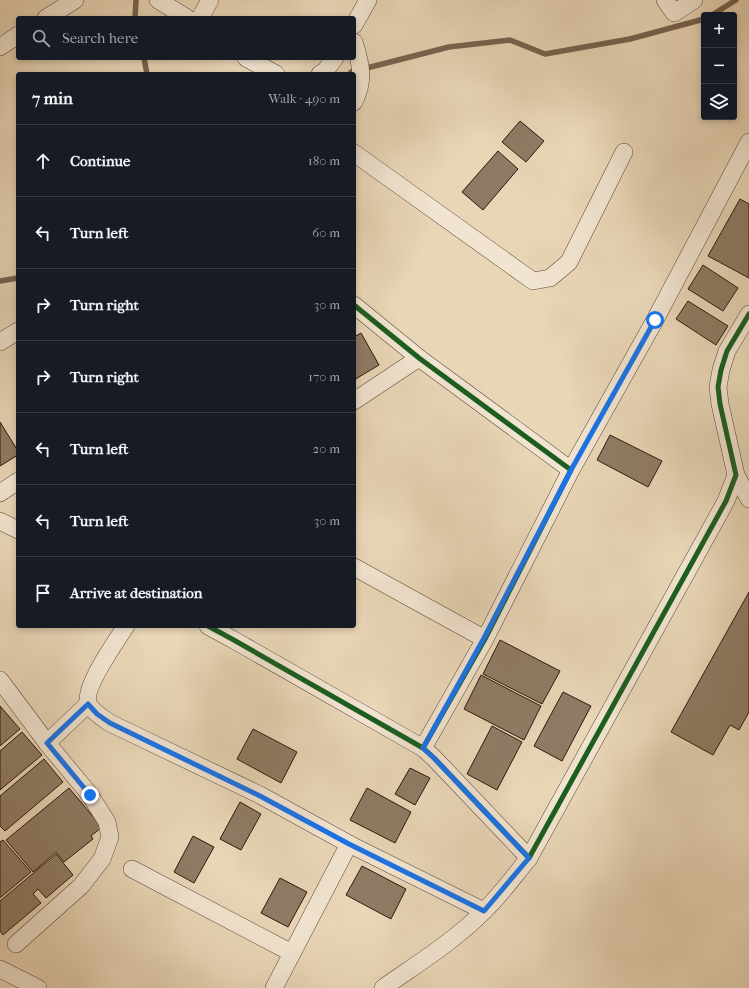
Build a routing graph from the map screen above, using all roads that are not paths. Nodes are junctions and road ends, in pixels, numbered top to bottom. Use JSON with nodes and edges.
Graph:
{"nodes":[{"id":1,"x":75,"y":0,"type":"edge"},
{"id":2,"x":158,"y":0,"type":"edge"},
{"id":3,"x":210,"y":0,"type":"edge"},
{"id":4,"x":665,"y":0,"type":"edge"},
{"id":5,"x":694,"y":0,"type":"edge"},
{"id":6,"x":369,"y":3,"type":"edge"},
{"id":7,"x":49,"y":16,"type":"edge"},
{"id":8,"x":184,"y":16,"type":"edge"},
{"id":9,"x":201,"y":16,"type":"edge"},
{"id":10,"x":356,"y":22,"type":"edge"},
{"id":11,"x":16,"y":36,"type":"edge"},
{"id":12,"x":0,"y":46,"type":"edge"},
{"id":13,"x":356,"y":49,"type":"edge"},
{"id":14,"x":250,"y":60,"type":"edge"},
{"id":15,"x":333,"y":60,"type":"edge"},
{"id":16,"x":272,"y":72,"type":"edge"},
{"id":17,"x":323,"y":72,"type":"edge"},
{"id":18,"x":356,"y":96,"type":"edge"},
{"id":19,"x":749,"y":142,"type":"edge"},
{"id":20,"x":624,"y":152,"type":"dead end"},
{"id":21,"x":356,"y":154,"type":"edge"},
{"id":22,"x":356,"y":307,"type":"edge"},
{"id":23,"x":749,"y":314,"type":"edge"},
{"id":24,"x":16,"y":332,"type":"edge"},
{"id":25,"x":0,"y":342,"type":"edge"},
{"id":26,"x":419,"y":358,"type":"junction"},
{"id":27,"x":356,"y":400,"type":"edge"},
{"id":28,"x":571,"y":470,"type":"junction"},
{"id":29,"x":736,"y":475,"type":"junction"},
{"id":30,"x":16,"y":482,"type":"edge"},
{"id":31,"x":0,"y":493,"type":"edge"},
{"id":32,"x":749,"y":499,"type":"edge"},
{"id":33,"x":0,"y":521,"type":"edge"},
{"id":34,"x":16,"y":529,"type":"edge"},
{"id":35,"x":356,"y":568,"type":"edge"},
{"id":36,"x":125,"y":628,"type":"edge"},
{"id":37,"x":212,"y":628,"type":"edge"},
{"id":38,"x":484,"y":638,"type":"junction"},
{"id":39,"x":0,"y":680,"type":"edge"},
{"id":40,"x":88,"y":704,"type":"junction"},
{"id":41,"x":47,"y":743,"type":"junction"},
{"id":42,"x":423,"y":748,"type":"junction"},
{"id":43,"x":349,"y":844,"type":"junction"},
{"id":44,"x":529,"y":858,"type":"junction"},
{"id":45,"x":132,"y":869,"type":"dead end"},
{"id":46,"x":484,"y":911,"type":"junction"},
{"id":47,"x":16,"y":944,"type":"dead end"},
{"id":48,"x":292,"y":953,"type":"junction"},
{"id":49,"x":0,"y":969,"type":"edge"},
{"id":50,"x":38,"y":988,"type":"edge"},
{"id":51,"x":274,"y":988,"type":"edge"},
{"id":52,"x":383,"y":988,"type":"edge"}],
"edges":[{"from":1,"to":7,"type":"street"},
{"from":2,"to":8,"type":"street"},
{"from":3,"to":9,"type":"street"},
{"from":4,"to":5,"type":"street"},
{"from":6,"to":10,"type":"street"},
{"from":11,"to":12,"type":"street"},
{"from":13,"to":18,"type":"street"},
{"from":14,"to":16,"type":"street"},
{"from":15,"to":17,"type":"street"},
{"from":19,"to":28,"type":"street"},
{"from":20,"to":21,"type":"street"},
{"from":22,"to":26,"type":"street"},
{"from":23,"to":29,"type":"street"},
{"from":24,"to":25,"type":"street"},
{"from":26,"to":27,"type":"street"},
{"from":26,"to":28,"type":"street"},
{"from":28,"to":38,"type":"street"},
{"from":29,"to":32,"type":"street"},
{"from":29,"to":44,"type":"street"},
{"from":30,"to":31,"type":"street"},
{"from":33,"to":34,"type":"street"},
{"from":35,"to":38,"type":"street"},
{"from":36,"to":40,"type":"street"},
{"from":37,"to":42,"type":"street"},
{"from":38,"to":42,"type":"street"},
{"from":39,"to":41,"type":"street"},
{"from":40,"to":41,"type":"street"},
{"from":40,"to":43,"type":"street"},
{"from":41,"to":47,"type":"street"},
{"from":42,"to":44,"type":"street"},
{"from":43,"to":46,"type":"street"},
{"from":43,"to":48,"type":"street"},
{"from":44,"to":46,"type":"street"},
{"from":45,"to":48,"type":"street"},
{"from":46,"to":52,"type":"street"},
{"from":48,"to":51,"type":"street"},
{"from":49,"to":50,"type":"street"}]}
